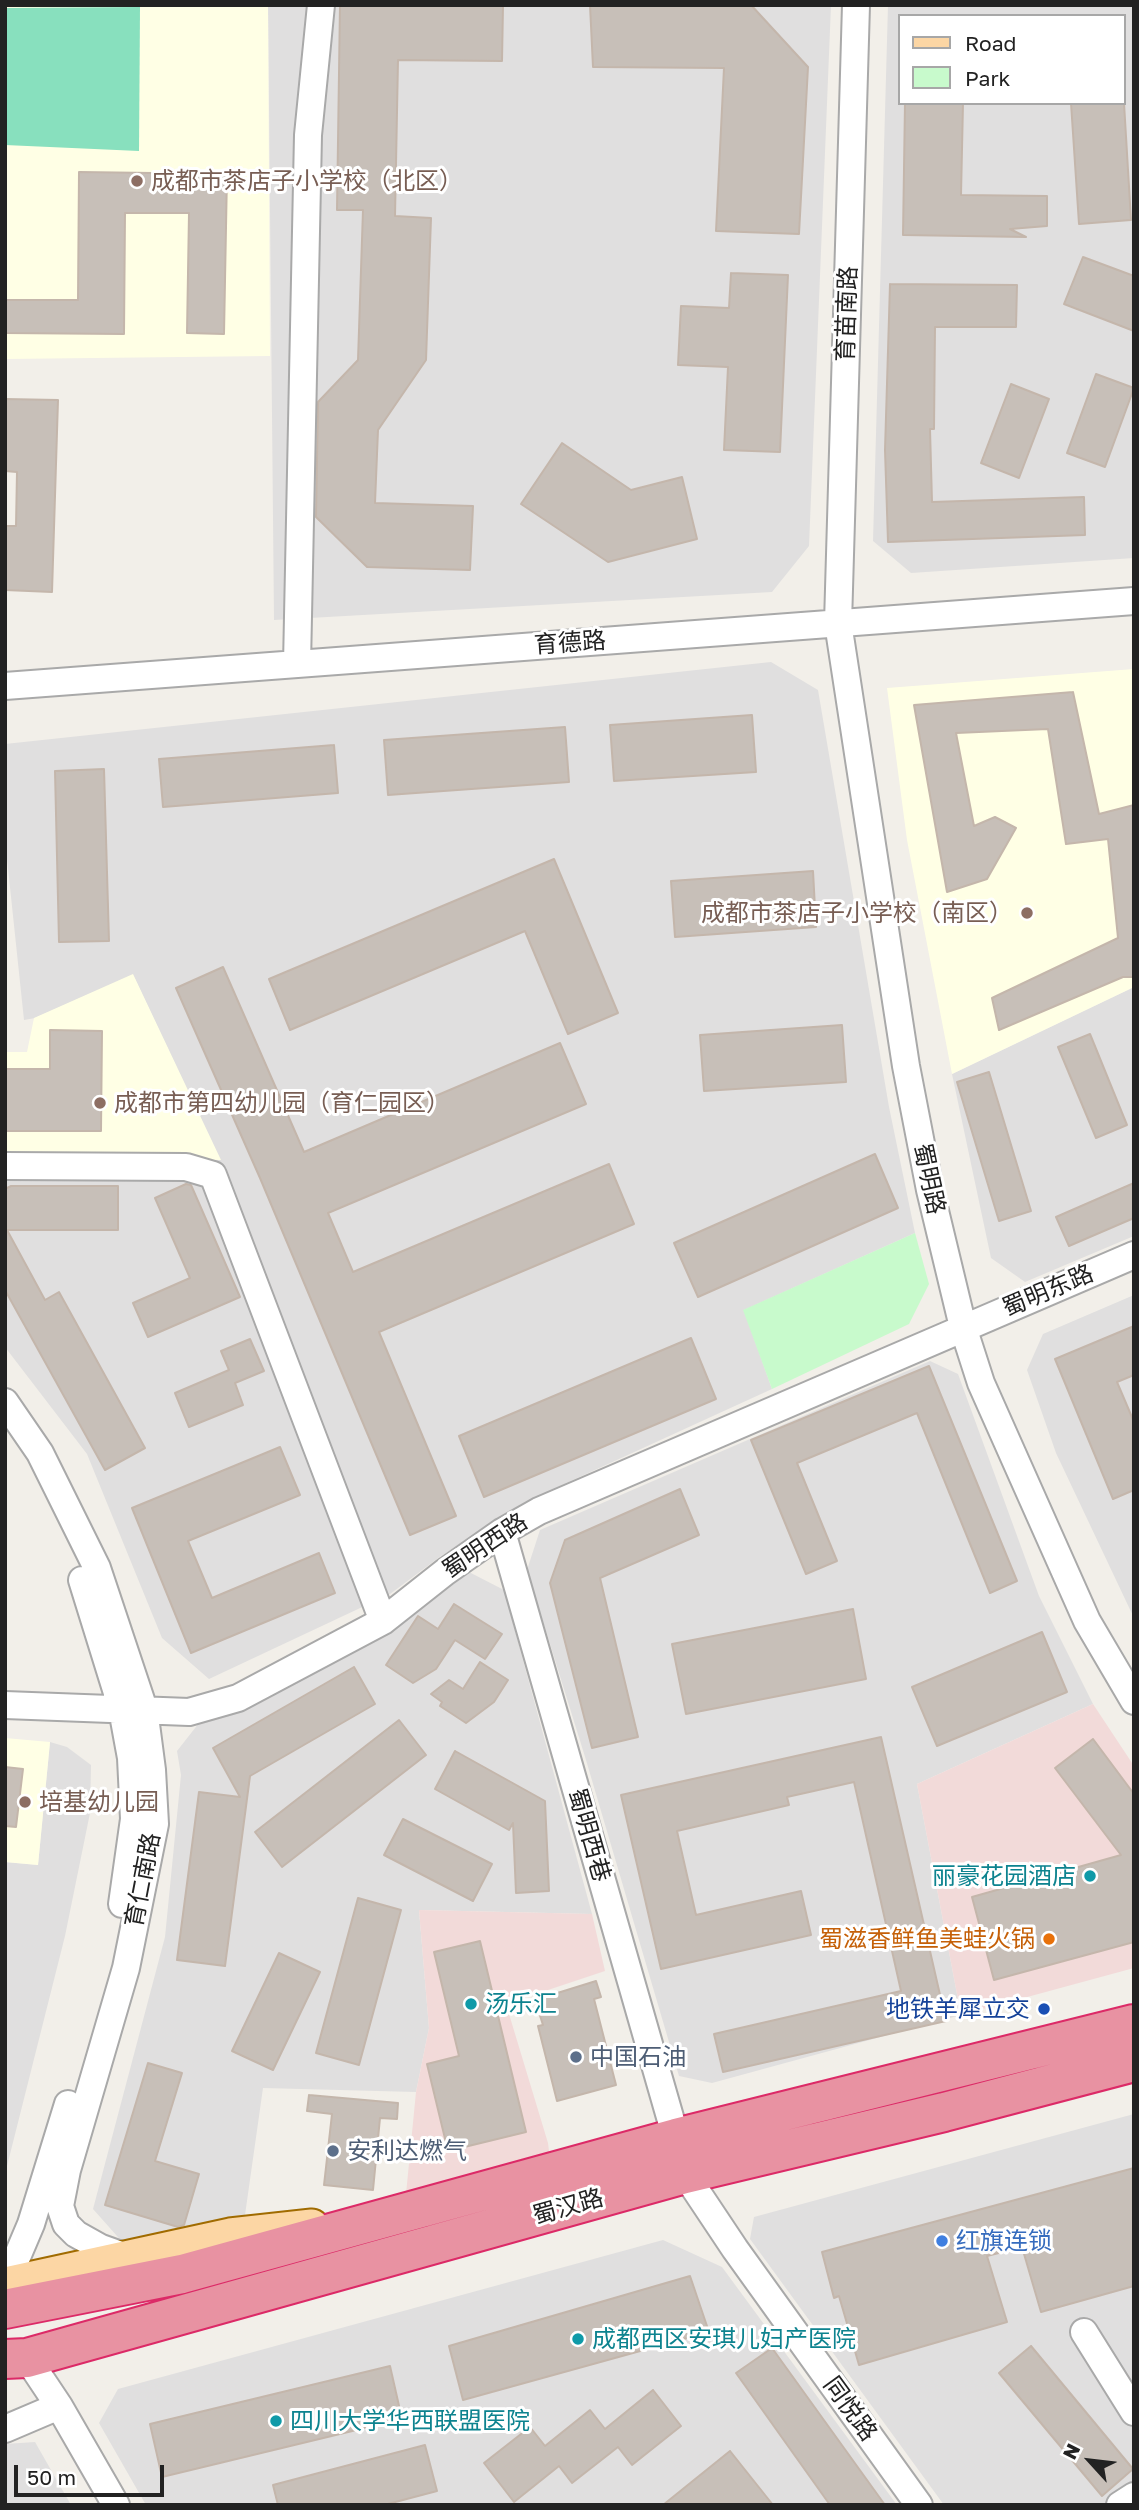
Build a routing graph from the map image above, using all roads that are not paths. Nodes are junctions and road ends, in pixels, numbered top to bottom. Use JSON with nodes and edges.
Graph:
{"nodes":[{"id":1,"x":321,"y":5,"type":"edge"},
{"id":2,"x":856,"y":5,"type":"edge"},
{"id":3,"x":1134,"y":601,"type":"edge"},
{"id":4,"x":838,"y":623,"type":"junction"},
{"id":5,"x":297,"y":664,"type":"junction"},
{"id":6,"x":5,"y":686,"type":"edge"},
{"id":7,"x":5,"y":1166,"type":"edge"},
{"id":8,"x":1134,"y":1255,"type":"edge"},
{"id":9,"x":963,"y":1327,"type":"junction"},
{"id":10,"x":5,"y":1402,"type":"edge"},
{"id":11,"x":5,"y":1433,"type":"edge"},
{"id":12,"x":502,"y":1532,"type":"junction"},
{"id":13,"x":383,"y":1621,"type":"junction"},
{"id":14,"x":1134,"y":1701,"type":"edge"},
{"id":15,"x":5,"y":1705,"type":"edge"},
{"id":16,"x":133,"y":1709,"type":"junction"},
{"id":17,"x":1134,"y":2024,"type":"edge"},
{"id":18,"x":1134,"y":2062,"type":"edge"},
{"id":19,"x":676,"y":2138,"type":"junction"},
{"id":20,"x":685,"y":2175,"type":"junction"},
{"id":21,"x":395,"y":2216,"type":"junction"},
{"id":22,"x":129,"y":2258,"type":"junction"},
{"id":23,"x":5,"y":2271,"type":"edge"},
{"id":24,"x":5,"y":2284,"type":"edge"},
{"id":25,"x":5,"y":2309,"type":"edge"},
{"id":26,"x":1083,"y":2332,"type":"dead end"},
{"id":27,"x":16,"y":2359,"type":"edge"},
{"id":28,"x":59,"y":2406,"type":"junction"},
{"id":29,"x":1134,"y":2412,"type":"edge"},
{"id":30,"x":5,"y":2429,"type":"edge"},
{"id":31,"x":1134,"y":2496,"type":"edge"},
{"id":32,"x":116,"y":2505,"type":"edge"},
{"id":33,"x":919,"y":2505,"type":"edge"},
{"id":34,"x":1120,"y":2505,"type":"edge"}],
"edges":[{"from":1,"to":5,"type":"street"},
{"from":2,"to":4,"type":"street","name":"育苗南路"},
{"from":3,"to":4,"type":"street","name":"育德路"},
{"from":4,"to":5,"type":"street","name":"育德路"},
{"from":4,"to":9,"type":"street","name":"蜀明路"},
{"from":5,"to":6,"type":"street","name":"育德路"},
{"from":7,"to":13,"type":"street"},
{"from":8,"to":9,"type":"street","name":"蜀明东路"},
{"from":9,"to":12,"type":"street","name":"蜀明西路"},
{"from":9,"to":14,"type":"street","name":"蜀明路"},
{"from":10,"to":16,"type":"street","name":"育仁南路"},
{"from":11,"to":16,"type":"street"},
{"from":12,"to":13,"type":"street","name":"蜀明西路"},
{"from":12,"to":19,"type":"street","name":"蜀明西巷"},
{"from":13,"to":16,"type":"street","name":"蜀明西路"},
{"from":15,"to":16,"type":"street","name":"蜀明西路"},
{"from":16,"to":22,"type":"street","name":"育仁南路"},
{"from":16,"to":23,"type":"street"},
{"from":17,"to":19,"type":"highway","name":"蜀汉路"},
{"from":18,"to":20,"type":"highway","name":"蜀汉路"},
{"from":19,"to":21,"type":"highway","name":"蜀汉路"},
{"from":20,"to":27,"type":"highway","name":"蜀汉路"},
{"from":20,"to":33,"type":"street","name":"同悦路"},
{"from":21,"to":22,"type":"main road"},
{"from":21,"to":25,"type":"highway","name":"蜀汉路"},
{"from":22,"to":24,"type":"main road"},
{"from":26,"to":29,"type":"street"},
{"from":27,"to":28,"type":"street"},
{"from":28,"to":30,"type":"street"},
{"from":28,"to":32,"type":"street"},
{"from":31,"to":34,"type":"street"}]}
